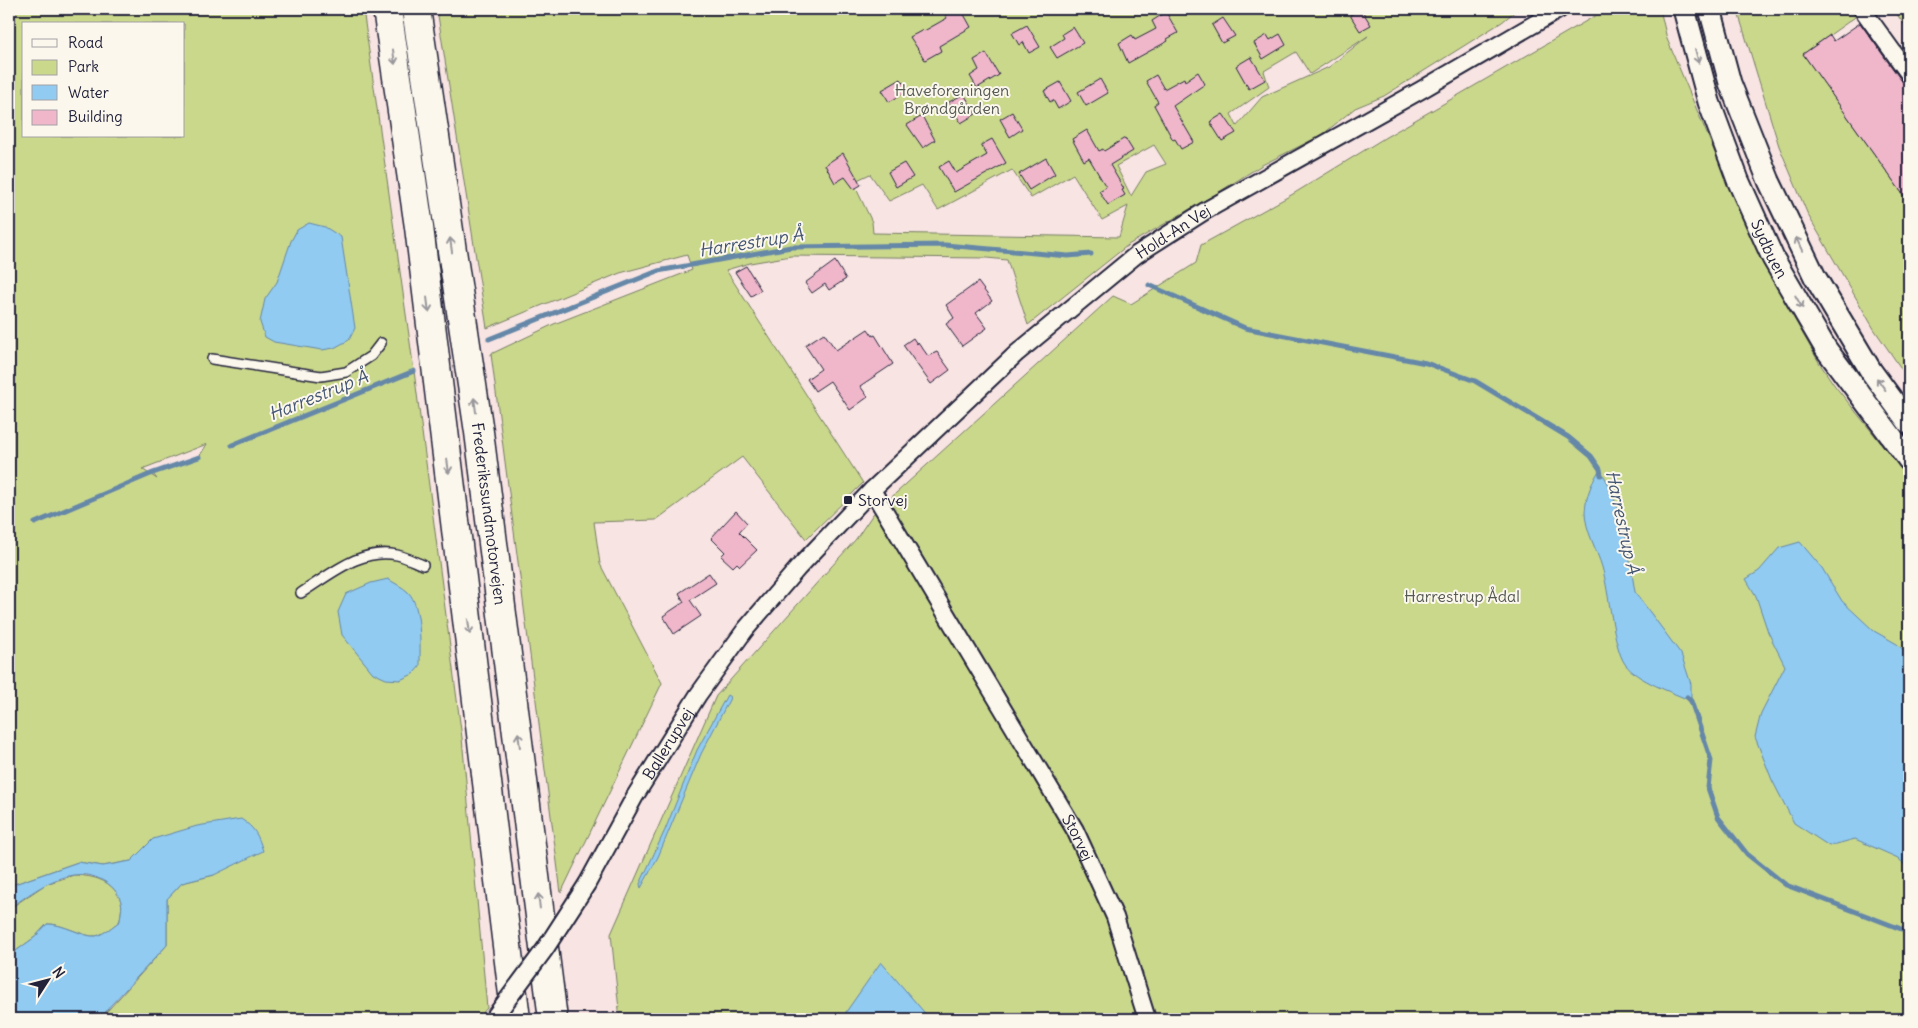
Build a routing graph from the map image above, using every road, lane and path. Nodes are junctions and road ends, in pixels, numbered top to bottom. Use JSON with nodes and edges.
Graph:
{"nodes":[{"id":1,"x":387,"y":9,"type":"edge"},
{"id":2,"x":416,"y":9,"type":"edge"},
{"id":3,"x":1545,"y":9,"type":"edge"},
{"id":4,"x":1560,"y":9,"type":"edge"},
{"id":5,"x":1684,"y":9,"type":"edge"},
{"id":6,"x":1710,"y":9,"type":"edge"},
{"id":7,"x":1862,"y":9,"type":"edge"},
{"id":8,"x":1517,"y":33,"type":"junction"},
{"id":9,"x":1909,"y":74,"type":"edge"},
{"id":10,"x":381,"y":343,"type":"dead end"},
{"id":11,"x":212,"y":359,"type":"dead end"},
{"id":12,"x":1909,"y":423,"type":"edge"},
{"id":13,"x":1909,"y":460,"type":"edge"},
{"id":14,"x":872,"y":490,"type":"junction"},
{"id":15,"x":424,"y":565,"type":"dead end"},
{"id":16,"x":301,"y":593,"type":"dead end"},
{"id":17,"x":501,"y":888,"type":"junction"},
{"id":18,"x":493,"y":1019,"type":"edge"},
{"id":19,"x":500,"y":1019,"type":"edge"},
{"id":20,"x":516,"y":1019,"type":"edge"},
{"id":21,"x":553,"y":1019,"type":"edge"},
{"id":22,"x":1147,"y":1019,"type":"edge"}],
"edges":[{"from":1,"to":17,"type":"highway","name":"Frederikssundmotorvejen","one_way":true},
{"from":21,"to":2,"type":"highway","name":"Frederikssundmotorvejen","one_way":true},
{"from":3,"to":8,"type":"street","name":"Hold-An Vej"},
{"from":4,"to":8,"type":"street","name":"Hold-An Vej"},
{"from":5,"to":13,"type":"street","name":"Sydbuen","one_way":true},
{"from":12,"to":6,"type":"street","name":"Sydbuen","one_way":true},
{"from":7,"to":9,"type":"street"},
{"from":8,"to":14,"type":"street","name":"Hold-An Vej"},
{"from":10,"to":11,"type":"lane"},
{"from":14,"to":18,"type":"street","name":"Ballerupvej","bridge":true},
{"from":14,"to":22,"type":"street","name":"Storvej"},
{"from":15,"to":16,"type":"lane"},
{"from":17,"to":19,"type":"highway"},
{"from":17,"to":20,"type":"highway","name":"Frederikssundmotorvejen"}]}
